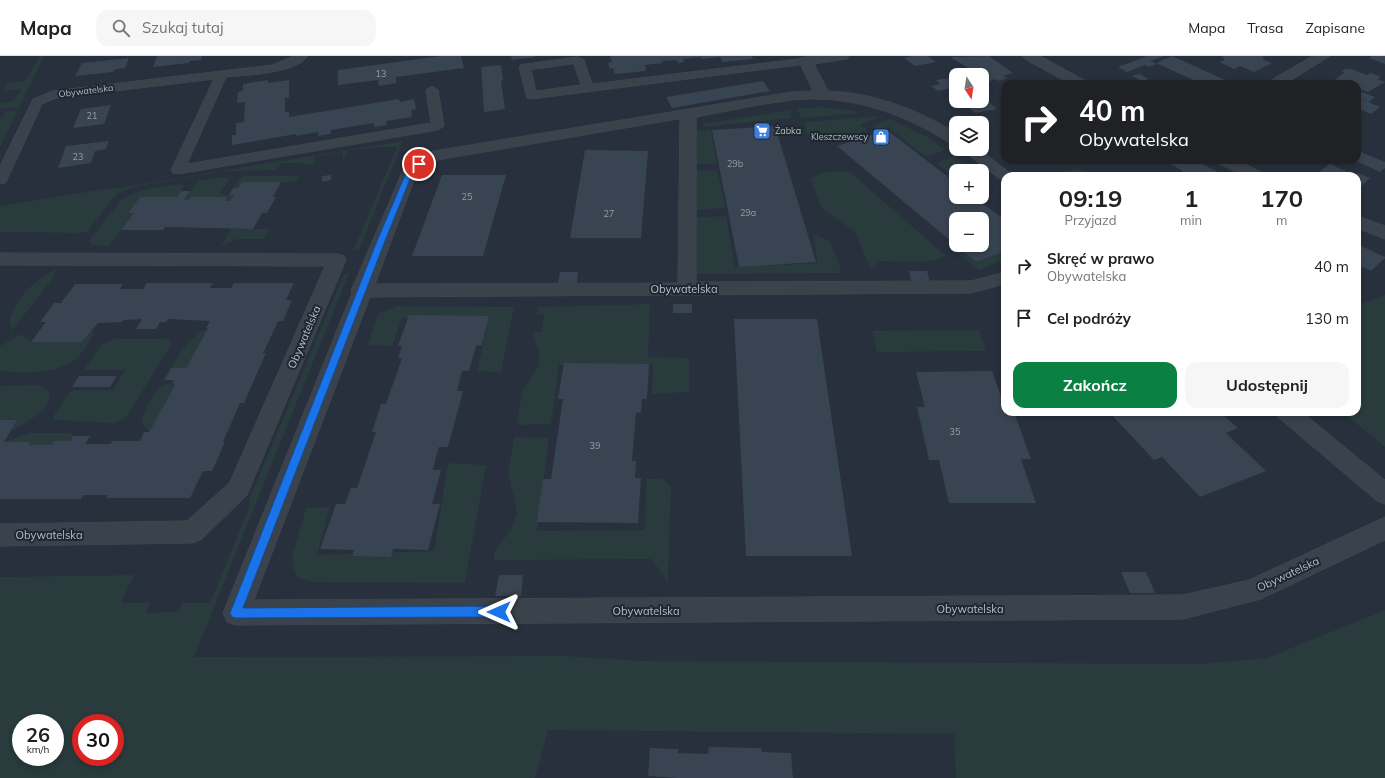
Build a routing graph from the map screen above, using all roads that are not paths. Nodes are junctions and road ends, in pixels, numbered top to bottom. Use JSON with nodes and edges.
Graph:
{"nodes":[{"id":1,"x":302,"y":56,"type":"edge"},
{"id":2,"x":842,"y":56,"type":"edge"},
{"id":3,"x":1030,"y":56,"type":"edge"},
{"id":4,"x":1323,"y":56,"type":"edge"},
{"id":5,"x":804,"y":58,"type":"edge"},
{"id":6,"x":222,"y":74,"type":"junction"},
{"id":7,"x":1074,"y":80,"type":"edge"},
{"id":8,"x":1282,"y":80,"type":"edge"},
{"id":9,"x":588,"y":88,"type":"junction"},
{"id":10,"x":432,"y":90,"type":"dead end"},
{"id":11,"x":822,"y":94,"type":"junction"},
{"id":12,"x":688,"y":114,"type":"junction"},
{"id":13,"x":949,"y":135,"type":"edge"},
{"id":14,"x":979,"y":156,"type":"edge"},
{"id":15,"x":1232,"y":164,"type":"edge"},
{"id":16,"x":1001,"y":172,"type":"edge"},
{"id":17,"x":1249,"y":172,"type":"edge"},
{"id":18,"x":0,"y":180,"type":"edge"},
{"id":19,"x":1361,"y":223,"type":"edge"},
{"id":20,"x":1385,"y":233,"type":"edge"},
{"id":21,"x":0,"y":260,"type":"edge"},
{"id":22,"x":1001,"y":279,"type":"edge"},
{"id":23,"x":687,"y":289,"type":"junction"},
{"id":24,"x":361,"y":291,"type":"junction"},
{"id":25,"x":1292,"y":416,"type":"edge"},
{"id":26,"x":1385,"y":494,"type":"edge"},
{"id":27,"x":1385,"y":528,"type":"edge"},
{"id":28,"x":0,"y":535,"type":"edge"}],
"edges":[{"from":1,"to":6,"type":"lane","name":"Obywatelska"},
{"from":2,"to":5,"type":"street"},
{"from":3,"to":7,"type":"street"},
{"from":4,"to":8,"type":"street"},
{"from":5,"to":9,"type":"lane"},
{"from":5,"to":11,"type":"street"},
{"from":6,"to":10,"type":"lane"},
{"from":6,"to":18,"type":"lane","name":"Obywatelska"},
{"from":9,"to":9,"type":"lane"},
{"from":11,"to":12,"type":"street","name":"Obywatelska"},
{"from":11,"to":13,"type":"street","name":"Obywatelska"},
{"from":12,"to":23,"type":"street"},
{"from":12,"to":24,"type":"street","name":"Obywatelska"},
{"from":14,"to":16,"type":"street"},
{"from":15,"to":17,"type":"street"},
{"from":19,"to":20,"type":"street"},
{"from":21,"to":28,"type":"street","name":"Obywatelska"},
{"from":22,"to":23,"type":"street","name":"Obywatelska"},
{"from":23,"to":24,"type":"street","name":"Obywatelska"},
{"from":24,"to":27,"type":"street","name":"Obywatelska"},
{"from":25,"to":26,"type":"street"}]}
